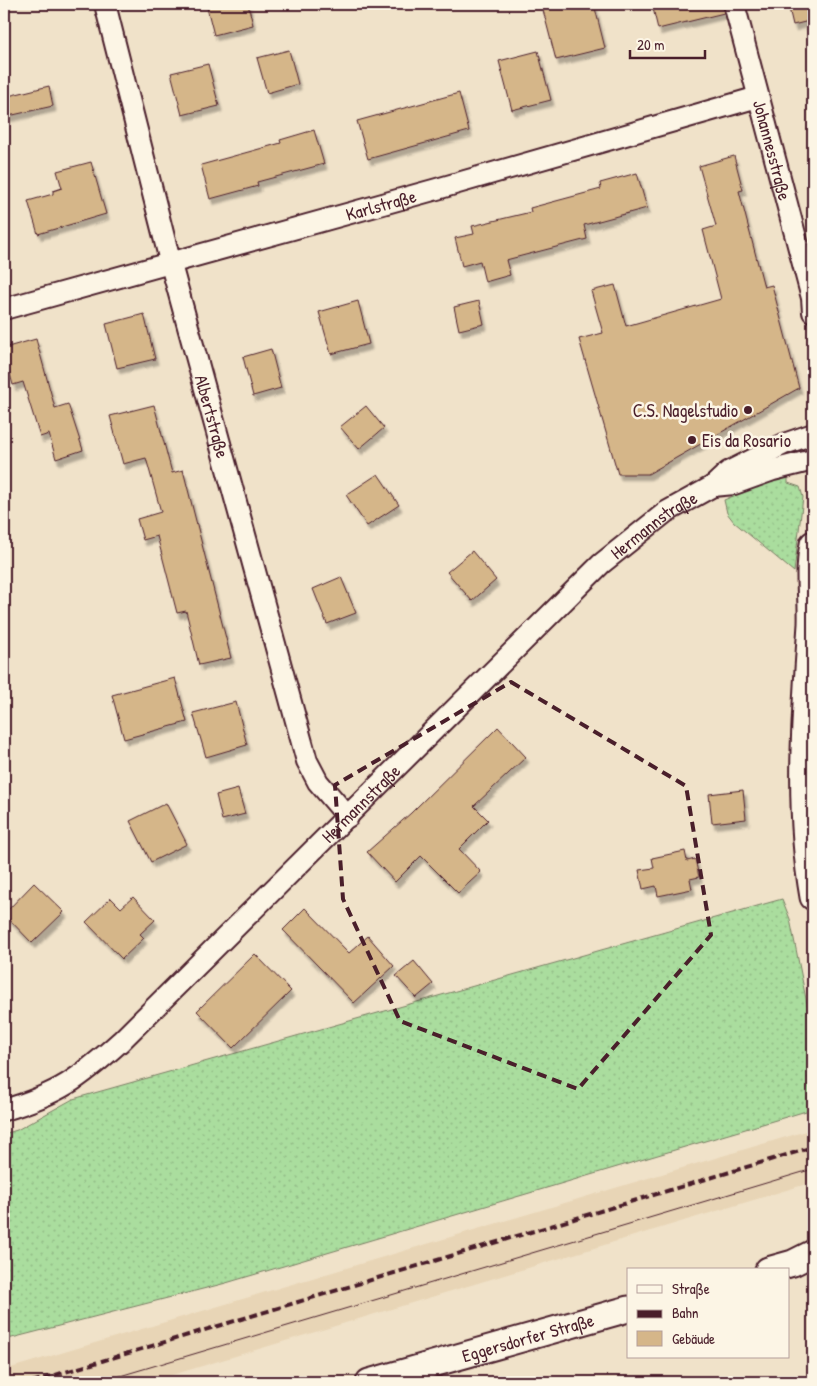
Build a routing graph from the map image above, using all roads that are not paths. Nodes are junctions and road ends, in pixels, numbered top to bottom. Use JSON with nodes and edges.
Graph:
{"nodes":[{"id":1,"x":105,"y":4,"type":"edge"},
{"id":2,"x":734,"y":4,"type":"edge"},
{"id":3,"x":758,"y":97,"type":"junction"},
{"id":4,"x":170,"y":261,"type":"junction"},
{"id":5,"x":813,"y":304,"type":"edge"},
{"id":6,"x":4,"y":308,"type":"edge"},
{"id":7,"x":813,"y":434,"type":"edge"},
{"id":8,"x":813,"y":460,"type":"edge"},
{"id":9,"x":713,"y":486,"type":"junction"},
{"id":10,"x":813,"y":544,"type":"edge"},
{"id":11,"x":812,"y":608,"type":"edge"},
{"id":12,"x":348,"y":817,"type":"junction"},
{"id":13,"x":813,"y":897,"type":"edge"},
{"id":14,"x":4,"y":1110,"type":"edge"},
{"id":15,"x":813,"y":1253,"type":"edge"},
{"id":16,"x":775,"y":1268,"type":"edge"},
{"id":17,"x":627,"y":1309,"type":"edge"},
{"id":18,"x":369,"y":1382,"type":"edge"}],
"edges":[{"from":1,"to":4,"type":"street","name":"Albertstraße"},
{"from":2,"to":3,"type":"street","name":"Johannesstraße"},
{"from":3,"to":4,"type":"street","name":"Karlstraße"},
{"from":3,"to":5,"type":"street","name":"Johannesstraße"},
{"from":4,"to":6,"type":"street","name":"Karlstraße"},
{"from":4,"to":12,"type":"street","name":"Albertstraße"},
{"from":7,"to":9,"type":"street","name":"Hermannstraße"},
{"from":8,"to":9,"type":"street","name":"Hermannstraße"},
{"from":9,"to":12,"type":"street","name":"Hermannstraße"},
{"from":10,"to":11,"type":"street"},
{"from":11,"to":13,"type":"street"},
{"from":12,"to":14,"type":"street","name":"Hermannstraße"},
{"from":15,"to":16,"type":"street"},
{"from":17,"to":18,"type":"street","name":"Eggersdorfer Straße"}]}
